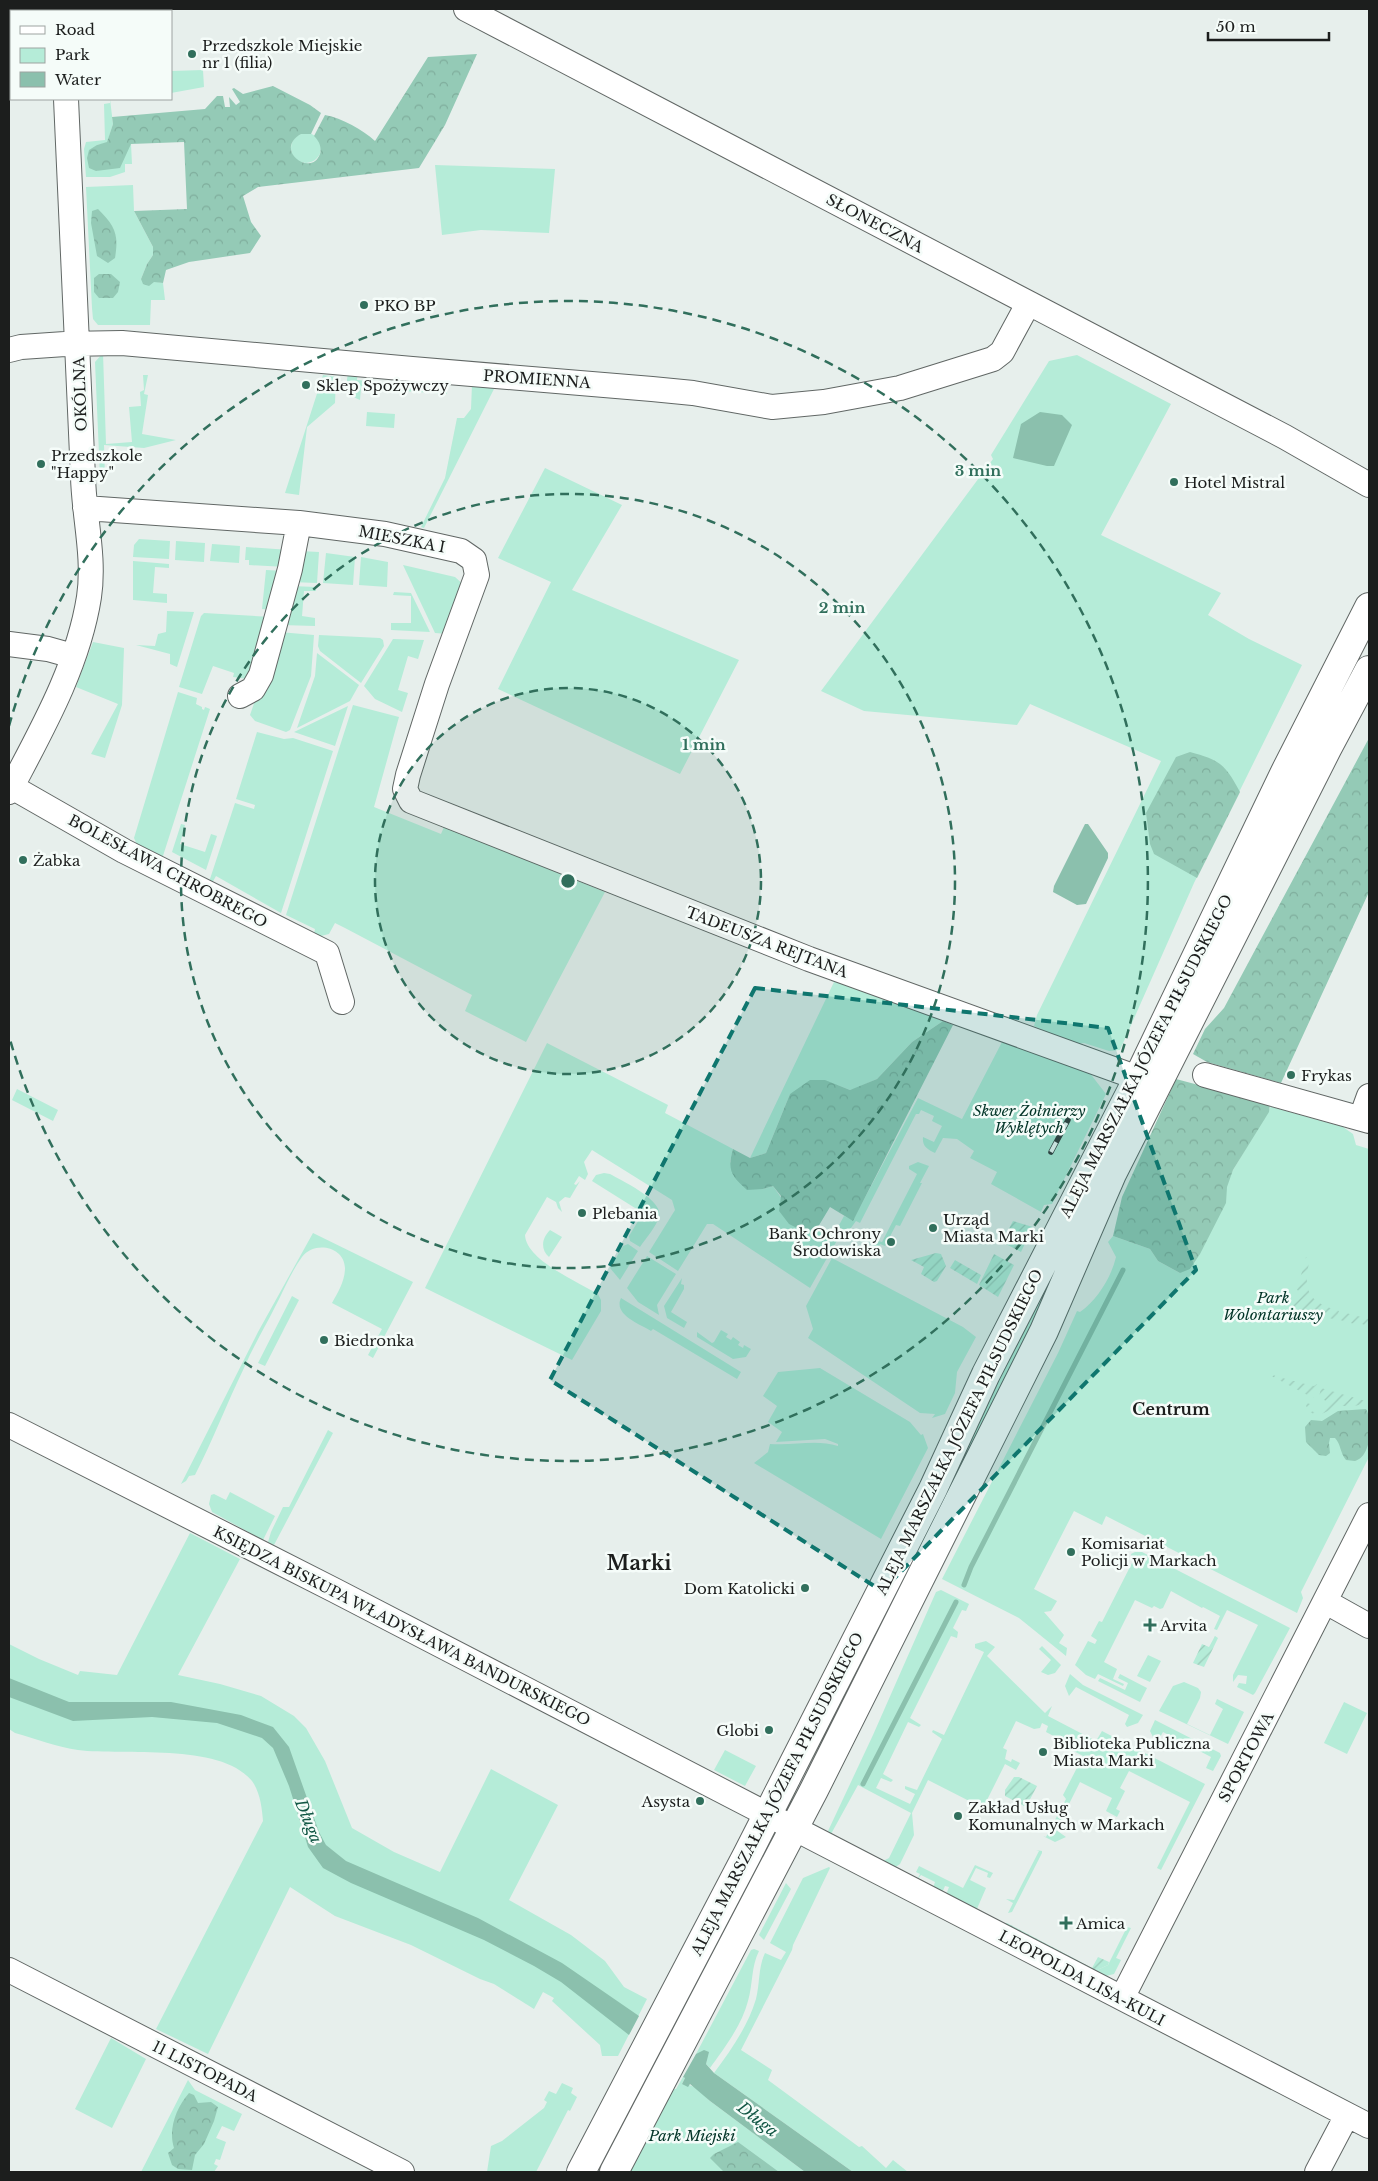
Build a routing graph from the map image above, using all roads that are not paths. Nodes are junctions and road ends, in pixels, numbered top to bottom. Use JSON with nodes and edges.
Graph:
{"nodes":[{"id":1,"x":466,"y":9,"type":"edge"},
{"id":2,"x":66,"y":100,"type":"edge"},
{"id":3,"x":1028,"y":304,"type":"junction"},
{"id":4,"x":78,"y":343,"type":"junction"},
{"id":5,"x":9,"y":350,"type":"edge"},
{"id":6,"x":1285,"y":438,"type":"junction"},
{"id":7,"x":1369,"y":466,"type":"edge"},
{"id":8,"x":1369,"y":485,"type":"edge"},
{"id":9,"x":85,"y":508,"type":"junction"},
{"id":10,"x":114,"y":509,"type":"junction"},
{"id":11,"x":299,"y":523,"type":"junction"},
{"id":12,"x":91,"y":582,"type":"junction"},
{"id":13,"x":1369,"y":607,"type":"edge"},
{"id":14,"x":9,"y":644,"type":"edge"},
{"id":15,"x":73,"y":656,"type":"junction"},
{"id":16,"x":1369,"y":670,"type":"edge"},
{"id":17,"x":240,"y":696,"type":"dead end"},
{"id":18,"x":405,"y":789,"type":"joint"},
{"id":19,"x":10,"y":790,"type":"edge"},
{"id":20,"x":342,"y":1002,"type":"dead end"},
{"id":21,"x":1205,"y":1075,"type":"dead end"},
{"id":22,"x":1138,"y":1078,"type":"junction"},
{"id":23,"x":1369,"y":1096,"type":"edge"},
{"id":24,"x":1365,"y":1119,"type":"edge"},
{"id":25,"x":9,"y":1425,"type":"edge"},
{"id":26,"x":1369,"y":1515,"type":"edge"},
{"id":27,"x":1326,"y":1602,"type":"junction"},
{"id":28,"x":1369,"y":1626,"type":"edge"},
{"id":29,"x":768,"y":1815,"type":"junction"},
{"id":30,"x":795,"y":1829,"type":"junction"},
{"id":31,"x":9,"y":1970,"type":"edge"},
{"id":32,"x":1122,"y":1998,"type":"junction"},
{"id":33,"x":1347,"y":2115,"type":"junction"},
{"id":34,"x":1369,"y":2126,"type":"edge"},
{"id":35,"x":360,"y":2163,"type":"edge"},
{"id":36,"x":402,"y":2172,"type":"edge"},
{"id":37,"x":581,"y":2172,"type":"edge"},
{"id":38,"x":614,"y":2172,"type":"edge"},
{"id":39,"x":1317,"y":2172,"type":"edge"}],
"edges":[{"from":1,"to":3,"type":"street","name":"SŁONECZNA"},
{"from":2,"to":4,"type":"street","name":"OKÓLNA"},
{"from":3,"to":4,"type":"street","name":"PROMIENNA"},
{"from":3,"to":6,"type":"street","name":"SŁONECZNA"},
{"from":4,"to":5,"type":"street","name":"PROMIENNA"},
{"from":4,"to":9,"type":"street","name":"OKÓLNA"},
{"from":6,"to":7,"type":"street","name":"SŁONECZNA"},
{"from":6,"to":8,"type":"street","name":"SŁONECZNA"},
{"from":9,"to":10,"type":"street","name":"MIESZKA I"},
{"from":9,"to":12,"type":"street","name":"OKÓLNA"},
{"from":10,"to":11,"type":"street","name":"MIESZKA I"},
{"from":10,"to":12,"type":"street"},
{"from":11,"to":17,"type":"street"},
{"from":11,"to":18,"type":"street","name":"MIESZKA I"},
{"from":12,"to":15,"type":"street","name":"OKÓLNA"},
{"from":13,"to":22,"type":"main road","name":"ALEJA MARSZAŁKA JÓZEFA PIŁSUDSKIEGO"},
{"from":14,"to":15,"type":"street"},
{"from":15,"to":19,"type":"street","name":"OKÓLNA"},
{"from":16,"to":30,"type":"main road","name":"ALEJA MARSZAŁKA JÓZEFA PIŁSUDSKIEGO"},
{"from":18,"to":22,"type":"street","name":"TADEUSZA REJTANA"},
{"from":19,"to":20,"type":"street","name":"BOLESŁAWA CHROBREGO"},
{"from":21,"to":24,"type":"street"},
{"from":22,"to":29,"type":"main road","name":"ALEJA MARSZAŁKA JÓZEFA PIŁSUDSKIEGO"},
{"from":23,"to":24,"type":"street"},
{"from":25,"to":29,"type":"street","name":"KSIĘDZA BISKUPA WŁADYSŁAWA BANDURSKIEGO"},
{"from":26,"to":27,"type":"street","name":"SPORTOWA"},
{"from":27,"to":28,"type":"street"},
{"from":27,"to":32,"type":"street","name":"SPORTOWA"},
{"from":29,"to":30,"type":"street","name":"KSIĘDZA BISKUPA WŁADYSŁAWA BANDURSKIEGO"},
{"from":29,"to":37,"type":"main road","name":"ALEJA MARSZAŁKA JÓZEFA PIŁSUDSKIEGO"},
{"from":30,"to":32,"type":"street","name":"LEOPOLDA LISA-KULI"},
{"from":30,"to":38,"type":"main road","name":"ALEJA MARSZAŁKA JÓZEFA PIŁSUDSKIEGO"},
{"from":31,"to":35,"type":"street","name":"11 LISTOPADA"},
{"from":32,"to":33,"type":"street","name":"LEOPOLDA LISA-KULI"},
{"from":33,"to":34,"type":"street","name":"LEOPOLDA LISA-KULI"},
{"from":33,"to":39,"type":"street"},
{"from":35,"to":36,"type":"street","name":"11 LISTOPADA"}]}
